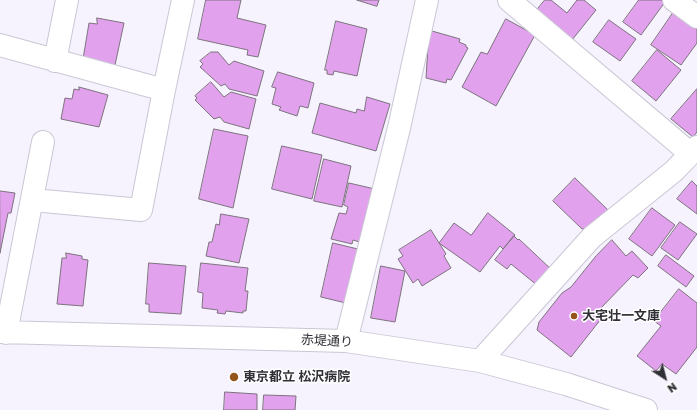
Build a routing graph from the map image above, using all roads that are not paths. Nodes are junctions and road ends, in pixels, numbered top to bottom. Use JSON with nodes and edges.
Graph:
{"nodes":[{"id":1,"x":67,"y":0,"type":"edge"},
{"id":2,"x":183,"y":0,"type":"edge"},
{"id":3,"x":427,"y":0,"type":"edge"},
{"id":4,"x":509,"y":0,"type":"edge"},
{"id":5,"x":674,"y":0,"type":"edge"},
{"id":6,"x":697,"y":17,"type":"edge"},
{"id":7,"x":0,"y":45,"type":"edge"},
{"id":8,"x":55,"y":61,"type":"junction"},
{"id":9,"x":164,"y":90,"type":"junction"},
{"id":10,"x":43,"y":142,"type":"dead end"},
{"id":11,"x":694,"y":150,"type":"edge"},
{"id":12,"x":33,"y":200,"type":"junction"},
{"id":13,"x":3,"y":332,"type":"edge"},
{"id":14,"x":346,"y":341,"type":"junction"},
{"id":15,"x":480,"y":361,"type":"junction"},
{"id":16,"x":646,"y":410,"type":"edge"}],
"edges":[{"from":1,"to":8,"type":"street"},
{"from":2,"to":9,"type":"street"},
{"from":3,"to":14,"type":"street"},
{"from":4,"to":11,"type":"street"},
{"from":5,"to":6,"type":"street"},
{"from":7,"to":8,"type":"street"},
{"from":8,"to":9,"type":"street"},
{"from":9,"to":12,"type":"street"},
{"from":10,"to":12,"type":"street"},
{"from":11,"to":15,"type":"street"},
{"from":12,"to":13,"type":"street"},
{"from":13,"to":14,"type":"street","name":"赤堤通り"},
{"from":14,"to":15,"type":"street","name":"赤堤通り"},
{"from":15,"to":16,"type":"street","name":"赤堤通り"}]}
